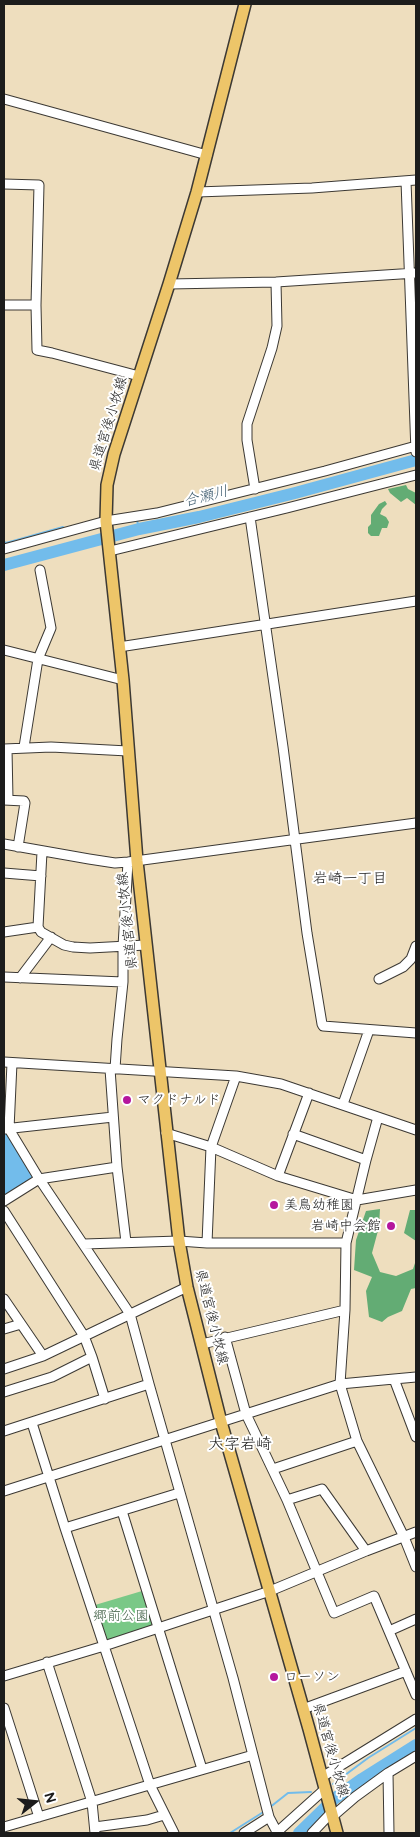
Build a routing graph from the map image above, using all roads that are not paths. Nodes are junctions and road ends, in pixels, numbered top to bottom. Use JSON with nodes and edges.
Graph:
{"nodes":[{"id":1,"x":245,"y":4,"type":"edge"},
{"id":2,"x":4,"y":99,"type":"edge"},
{"id":3,"x":206,"y":155,"type":"junction"},
{"id":4,"x":416,"y":180,"type":"edge"},
{"id":5,"x":406,"y":181,"type":"junction"},
{"id":6,"x":4,"y":184,"type":"edge"},
{"id":7,"x":196,"y":192,"type":"junction"},
{"id":8,"x":413,"y":273,"type":"edge"},
{"id":9,"x":276,"y":282,"type":"junction"},
{"id":10,"x":169,"y":284,"type":"junction"},
{"id":11,"x":4,"y":305,"type":"edge"},
{"id":12,"x":36,"y":306,"type":"junction"},
{"id":13,"x":139,"y":376,"type":"junction"},
{"id":14,"x":416,"y":448,"type":"edge"},
{"id":15,"x":416,"y":475,"type":"edge"},
{"id":16,"x":255,"y":488,"type":"junction"},
{"id":17,"x":250,"y":517,"type":"junction"},
{"id":18,"x":106,"y":523,"type":"junction"},
{"id":19,"x":4,"y":549,"type":"edge"},
{"id":20,"x":110,"y":551,"type":"junction"},
{"id":21,"x":40,"y":570,"type":"dead end"},
{"id":22,"x":416,"y":601,"type":"edge"},
{"id":23,"x":266,"y":625,"type":"junction"},
{"id":24,"x":119,"y":647,"type":"junction"},
{"id":25,"x":4,"y":650,"type":"edge"},
{"id":26,"x":38,"y":659,"type":"junction"},
{"id":27,"x":122,"y":680,"type":"junction"},
{"id":28,"x":24,"y":747,"type":"junction"},
{"id":29,"x":6,"y":749,"type":"edge"},
{"id":30,"x":128,"y":751,"type":"junction"},
{"id":31,"x":6,"y":800,"type":"edge"},
{"id":32,"x":416,"y":823,"type":"edge"},
{"id":33,"x":296,"y":840,"type":"junction"},
{"id":34,"x":4,"y":844,"type":"edge"},
{"id":35,"x":18,"y":847,"type":"junction"},
{"id":36,"x":42,"y":852,"type":"junction"},
{"id":37,"x":132,"y":862,"type":"junction"},
{"id":38,"x":4,"y":873,"type":"edge"},
{"id":39,"x":41,"y":876,"type":"junction"},
{"id":40,"x":38,"y":927,"type":"junction"},
{"id":41,"x":4,"y":932,"type":"edge"},
{"id":42,"x":51,"y":938,"type":"junction"},
{"id":43,"x":146,"y":945,"type":"junction"},
{"id":44,"x":122,"y":946,"type":"junction"},
{"id":45,"x":416,"y":946,"type":"edge"},
{"id":46,"x":4,"y":977,"type":"edge"},
{"id":47,"x":20,"y":978,"type":"junction"},
{"id":48,"x":379,"y":979,"type":"dead end"},
{"id":49,"x":124,"y":982,"type":"junction"},
{"id":50,"x":368,"y":1030,"type":"junction"},
{"id":51,"x":416,"y":1033,"type":"edge"},
{"id":52,"x":8,"y":1063,"type":"edge"},
{"id":53,"x":112,"y":1069,"type":"junction"},
{"id":54,"x":161,"y":1072,"type":"junction"},
{"id":55,"x":236,"y":1076,"type":"junction"},
{"id":56,"x":309,"y":1093,"type":"junction"},
{"id":57,"x":343,"y":1104,"type":"junction"},
{"id":58,"x":113,"y":1117,"type":"junction"},
{"id":59,"x":378,"y":1117,"type":"junction"},
{"id":60,"x":6,"y":1129,"type":"edge"},
{"id":61,"x":416,"y":1130,"type":"edge"},
{"id":62,"x":166,"y":1133,"type":"junction"},
{"id":63,"x":293,"y":1134,"type":"junction"},
{"id":64,"x":210,"y":1147,"type":"junction"},
{"id":65,"x":366,"y":1160,"type":"junction"},
{"id":66,"x":117,"y":1167,"type":"junction"},
{"id":67,"x":278,"y":1176,"type":"junction"},
{"id":68,"x":39,"y":1179,"type":"junction"},
{"id":69,"x":416,"y":1190,"type":"edge"},
{"id":70,"x":357,"y":1200,"type":"junction"},
{"id":71,"x":4,"y":1201,"type":"edge"},
{"id":72,"x":4,"y":1211,"type":"edge"},
{"id":73,"x":179,"y":1241,"type":"junction"},
{"id":74,"x":126,"y":1242,"type":"junction"},
{"id":75,"x":207,"y":1243,"type":"junction"},
{"id":76,"x":346,"y":1243,"type":"junction"},
{"id":77,"x":84,"y":1244,"type":"junction"},
{"id":78,"x":187,"y":1287,"type":"junction"},
{"id":79,"x":4,"y":1299,"type":"edge"},
{"id":80,"x":345,"y":1310,"type":"junction"},
{"id":81,"x":130,"y":1314,"type":"junction"},
{"id":82,"x":21,"y":1324,"type":"junction"},
{"id":83,"x":4,"y":1329,"type":"edge"},
{"id":84,"x":84,"y":1336,"type":"junction"},
{"id":85,"x":226,"y":1337,"type":"junction"},
{"id":86,"x":202,"y":1344,"type":"junction"},
{"id":87,"x":43,"y":1356,"type":"junction"},
{"id":88,"x":92,"y":1357,"type":"junction"},
{"id":89,"x":4,"y":1368,"type":"edge"},
{"id":90,"x":416,"y":1376,"type":"edge"},
{"id":91,"x":394,"y":1379,"type":"junction"},
{"id":92,"x":148,"y":1384,"type":"junction"},
{"id":93,"x":340,"y":1384,"type":"junction"},
{"id":94,"x":4,"y":1392,"type":"edge"},
{"id":95,"x":105,"y":1399,"type":"junction"},
{"id":96,"x":246,"y":1414,"type":"junction"},
{"id":97,"x":32,"y":1422,"type":"junction"},
{"id":98,"x":221,"y":1422,"type":"junction"},
{"id":99,"x":4,"y":1431,"type":"edge"},
{"id":100,"x":416,"y":1437,"type":"edge"},
{"id":101,"x":165,"y":1439,"type":"junction"},
{"id":102,"x":357,"y":1441,"type":"junction"},
{"id":103,"x":273,"y":1469,"type":"junction"},
{"id":104,"x":49,"y":1476,"type":"junction"},
{"id":105,"x":4,"y":1491,"type":"edge"},
{"id":106,"x":179,"y":1492,"type":"junction"},
{"id":107,"x":288,"y":1500,"type":"junction"},
{"id":108,"x":122,"y":1511,"type":"junction"},
{"id":109,"x":65,"y":1528,"type":"junction"},
{"id":110,"x":416,"y":1532,"type":"edge"},
{"id":111,"x":404,"y":1537,"type":"junction"},
{"id":112,"x":366,"y":1551,"type":"junction"},
{"id":113,"x":416,"y":1567,"type":"edge"},
{"id":114,"x":318,"y":1572,"type":"junction"},
{"id":115,"x":270,"y":1591,"type":"junction"},
{"id":116,"x":212,"y":1610,"type":"junction"},
{"id":117,"x":416,"y":1619,"type":"edge"},
{"id":118,"x":158,"y":1627,"type":"junction"},
{"id":119,"x":389,"y":1631,"type":"junction"},
{"id":120,"x":104,"y":1646,"type":"junction"},
{"id":121,"x":47,"y":1662,"type":"junction"},
{"id":122,"x":406,"y":1672,"type":"junction"},
{"id":123,"x":4,"y":1676,"type":"edge"},
{"id":124,"x":416,"y":1695,"type":"edge"},
{"id":125,"x":4,"y":1708,"type":"edge"},
{"id":126,"x":303,"y":1709,"type":"junction"},
{"id":127,"x":416,"y":1719,"type":"edge"},
{"id":128,"x":253,"y":1755,"type":"junction"},
{"id":129,"x":416,"y":1756,"type":"edge"},
{"id":130,"x":202,"y":1769,"type":"junction"},
{"id":131,"x":388,"y":1773,"type":"junction"},
{"id":132,"x":322,"y":1777,"type":"junction"},
{"id":133,"x":150,"y":1785,"type":"junction"},
{"id":134,"x":326,"y":1792,"type":"junction"},
{"id":135,"x":92,"y":1802,"type":"junction"},
{"id":136,"x":332,"y":1814,"type":"junction"},
{"id":137,"x":164,"y":1815,"type":"junction"},
{"id":138,"x":39,"y":1817,"type":"junction"},
{"id":139,"x":269,"y":1817,"type":"junction"},
{"id":140,"x":4,"y":1827,"type":"edge"},
{"id":141,"x":95,"y":1830,"type":"edge"},
{"id":142,"x":174,"y":1833,"type":"edge"},
{"id":143,"x":244,"y":1833,"type":"edge"},
{"id":144,"x":277,"y":1833,"type":"edge"},
{"id":145,"x":312,"y":1833,"type":"edge"},
{"id":146,"x":337,"y":1833,"type":"edge"},
{"id":147,"x":389,"y":1833,"type":"edge"}],
"edges":[{"from":1,"to":3,"type":"main road","name":"県道宮後小牧線"},
{"from":2,"to":3,"type":"street"},
{"from":3,"to":7,"type":"main road","name":"県道宮後小牧線"},
{"from":4,"to":5,"type":"street"},
{"from":5,"to":7,"type":"street"},
{"from":5,"to":8,"type":"street"},
{"from":6,"to":12,"type":"street"},
{"from":7,"to":10,"type":"main road","name":"県道宮後小牧線"},
{"from":8,"to":9,"type":"street"},
{"from":8,"to":14,"type":"street"},
{"from":9,"to":10,"type":"street"},
{"from":9,"to":16,"type":"street"},
{"from":10,"to":13,"type":"main road","name":"県道宮後小牧線"},
{"from":11,"to":12,"type":"street"},
{"from":12,"to":13,"type":"street"},
{"from":13,"to":18,"type":"main road","name":"県道宮後小牧線"},
{"from":14,"to":16,"type":"street"},
{"from":15,"to":17,"type":"street"},
{"from":16,"to":18,"type":"street"},
{"from":17,"to":20,"type":"street"},
{"from":17,"to":23,"type":"street"},
{"from":18,"to":19,"type":"street"},
{"from":18,"to":20,"type":"main road","name":"県道宮後小牧線"},
{"from":20,"to":24,"type":"main road","name":"県道宮後小牧線"},
{"from":21,"to":26,"type":"street"},
{"from":22,"to":23,"type":"street"},
{"from":23,"to":24,"type":"street"},
{"from":23,"to":33,"type":"street"},
{"from":24,"to":27,"type":"main road","name":"県道宮後小牧線"},
{"from":25,"to":26,"type":"street"},
{"from":26,"to":27,"type":"street"},
{"from":26,"to":28,"type":"street"},
{"from":27,"to":30,"type":"main road","name":"県道宮後小牧線"},
{"from":28,"to":29,"type":"street"},
{"from":28,"to":30,"type":"street"},
{"from":29,"to":31,"type":"street"},
{"from":30,"to":37,"type":"main road","name":"県道宮後小牧線"},
{"from":31,"to":35,"type":"street"},
{"from":32,"to":33,"type":"street"},
{"from":33,"to":37,"type":"street"},
{"from":33,"to":50,"type":"street"},
{"from":34,"to":35,"type":"street"},
{"from":35,"to":36,"type":"street"},
{"from":36,"to":37,"type":"street"},
{"from":36,"to":39,"type":"street"},
{"from":37,"to":43,"type":"main road","name":"県道宮後小牧線"},
{"from":37,"to":44,"type":"street"},
{"from":38,"to":39,"type":"street"},
{"from":39,"to":40,"type":"street"},
{"from":40,"to":41,"type":"street"},
{"from":40,"to":42,"type":"street"},
{"from":42,"to":44,"type":"street"},
{"from":42,"to":47,"type":"street"},
{"from":43,"to":44,"type":"street"},
{"from":43,"to":54,"type":"main road","name":"県道宮後小牧線"},
{"from":44,"to":49,"type":"street"},
{"from":45,"to":48,"type":"street"},
{"from":46,"to":47,"type":"street"},
{"from":47,"to":49,"type":"street"},
{"from":49,"to":53,"type":"street"},
{"from":50,"to":51,"type":"street"},
{"from":50,"to":57,"type":"street"},
{"from":52,"to":53,"type":"street"},
{"from":52,"to":60,"type":"street"},
{"from":53,"to":54,"type":"street"},
{"from":53,"to":58,"type":"street"},
{"from":54,"to":55,"type":"street"},
{"from":54,"to":62,"type":"main road","name":"県道宮後小牧線"},
{"from":55,"to":56,"type":"street"},
{"from":55,"to":64,"type":"street"},
{"from":56,"to":57,"type":"street"},
{"from":56,"to":63,"type":"street"},
{"from":57,"to":59,"type":"street"},
{"from":58,"to":60,"type":"street"},
{"from":58,"to":66,"type":"street"},
{"from":59,"to":61,"type":"street"},
{"from":59,"to":65,"type":"street"},
{"from":60,"to":68,"type":"street"},
{"from":62,"to":64,"type":"street"},
{"from":62,"to":73,"type":"main road","name":"県道宮後小牧線"},
{"from":63,"to":65,"type":"street"},
{"from":63,"to":67,"type":"street"},
{"from":64,"to":67,"type":"street"},
{"from":64,"to":75,"type":"street"},
{"from":65,"to":70,"type":"street"},
{"from":66,"to":68,"type":"street"},
{"from":66,"to":74,"type":"street"},
{"from":67,"to":70,"type":"street"},
{"from":68,"to":71,"type":"street"},
{"from":68,"to":77,"type":"street"},
{"from":69,"to":70,"type":"street"},
{"from":70,"to":76,"type":"street"},
{"from":72,"to":84,"type":"street"},
{"from":73,"to":74,"type":"street"},
{"from":73,"to":75,"type":"street"},
{"from":73,"to":78,"type":"main road","name":"県道宮後小牧線"},
{"from":74,"to":77,"type":"street"},
{"from":75,"to":76,"type":"street"},
{"from":76,"to":80,"type":"street"},
{"from":77,"to":81,"type":"street"},
{"from":78,"to":81,"type":"street"},
{"from":78,"to":86,"type":"main road","name":"県道宮後小牧線"},
{"from":79,"to":82,"type":"street"},
{"from":80,"to":85,"type":"street"},
{"from":80,"to":93,"type":"street"},
{"from":81,"to":84,"type":"street"},
{"from":81,"to":92,"type":"street"},
{"from":82,"to":83,"type":"street"},
{"from":82,"to":87,"type":"street"},
{"from":84,"to":87,"type":"street"},
{"from":84,"to":88,"type":"street"},
{"from":85,"to":86,"type":"street"},
{"from":85,"to":96,"type":"street"},
{"from":86,"to":98,"type":"main road","name":"県道宮後小牧線"},
{"from":87,"to":89,"type":"street"},
{"from":88,"to":94,"type":"street"},
{"from":88,"to":95,"type":"street"},
{"from":90,"to":91,"type":"street"},
{"from":91,"to":93,"type":"street"},
{"from":91,"to":100,"type":"street"},
{"from":92,"to":95,"type":"street"},
{"from":92,"to":101,"type":"street"},
{"from":93,"to":96,"type":"street"},
{"from":93,"to":102,"type":"street"},
{"from":95,"to":97,"type":"street"},
{"from":96,"to":98,"type":"street"},
{"from":96,"to":103,"type":"street"},
{"from":97,"to":99,"type":"street"},
{"from":97,"to":104,"type":"street"},
{"from":98,"to":101,"type":"street"},
{"from":98,"to":115,"type":"main road","name":"県道宮後小牧線"},
{"from":101,"to":104,"type":"street"},
{"from":101,"to":106,"type":"street"},
{"from":102,"to":103,"type":"street"},
{"from":102,"to":111,"type":"street"},
{"from":103,"to":107,"type":"street"},
{"from":104,"to":105,"type":"street"},
{"from":104,"to":109,"type":"street"},
{"from":106,"to":108,"type":"street"},
{"from":106,"to":116,"type":"street"},
{"from":107,"to":112,"type":"street"},
{"from":107,"to":114,"type":"street"},
{"from":108,"to":109,"type":"street"},
{"from":108,"to":118,"type":"street"},
{"from":109,"to":120,"type":"street"},
{"from":110,"to":111,"type":"street"},
{"from":111,"to":112,"type":"street"},
{"from":111,"to":113,"type":"street"},
{"from":112,"to":114,"type":"street"},
{"from":114,"to":115,"type":"street"},
{"from":114,"to":119,"type":"street"},
{"from":115,"to":116,"type":"street"},
{"from":115,"to":126,"type":"main road","name":"県道宮後小牧線"},
{"from":116,"to":118,"type":"street"},
{"from":116,"to":128,"type":"street"},
{"from":117,"to":119,"type":"street"},
{"from":118,"to":120,"type":"street"},
{"from":118,"to":130,"type":"street"},
{"from":119,"to":122,"type":"street"},
{"from":120,"to":121,"type":"street"},
{"from":120,"to":133,"type":"street"},
{"from":121,"to":123,"type":"street"},
{"from":121,"to":135,"type":"street"},
{"from":122,"to":124,"type":"street"},
{"from":122,"to":126,"type":"street"},
{"from":125,"to":138,"type":"street"},
{"from":126,"to":132,"type":"main road","name":"県道宮後小牧線"},
{"from":127,"to":132,"type":"street"},
{"from":128,"to":130,"type":"street"},
{"from":128,"to":139,"type":"street"},
{"from":129,"to":131,"type":"street"},
{"from":130,"to":133,"type":"street"},
{"from":131,"to":136,"type":"street"},
{"from":131,"to":147,"type":"street"},
{"from":132,"to":134,"type":"main road","name":"県道宮後小牧線"},
{"from":133,"to":135,"type":"street"},
{"from":133,"to":137,"type":"street"},
{"from":134,"to":136,"type":"main road","name":"県道宮後小牧線"},
{"from":134,"to":144,"type":"street"},
{"from":135,"to":138,"type":"street"},
{"from":135,"to":141,"type":"street"},
{"from":136,"to":145,"type":"street"},
{"from":136,"to":146,"type":"main road","name":"県道宮後小牧線"},
{"from":137,"to":141,"type":"street"},
{"from":137,"to":142,"type":"street"},
{"from":138,"to":140,"type":"street"},
{"from":139,"to":143,"type":"street"},
{"from":139,"to":144,"type":"street"}]}
